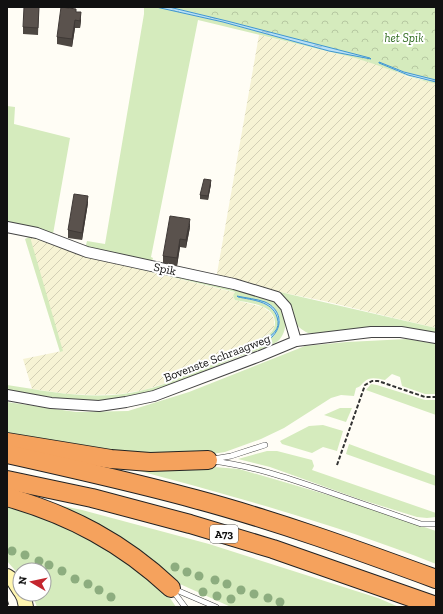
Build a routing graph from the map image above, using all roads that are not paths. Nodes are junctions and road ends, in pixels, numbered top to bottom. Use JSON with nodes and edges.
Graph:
{"nodes":[{"id":1,"x":7,"y":227,"type":"edge"},
{"id":2,"x":436,"y":338,"type":"edge"},
{"id":3,"x":296,"y":341,"type":"junction"},
{"id":4,"x":7,"y":395,"type":"edge"},
{"id":5,"x":7,"y":442,"type":"edge"},
{"id":6,"x":265,"y":445,"type":"dead end"},
{"id":7,"x":7,"y":454,"type":"edge"},
{"id":8,"x":208,"y":460,"type":"junction"},
{"id":9,"x":7,"y":480,"type":"edge"},
{"id":10,"x":7,"y":497,"type":"edge"},
{"id":11,"x":436,"y":524,"type":"edge"},
{"id":12,"x":436,"y":579,"type":"edge"},
{"id":13,"x":171,"y":588,"type":"junction"},
{"id":14,"x":436,"y":606,"type":"edge"},
{"id":15,"x":184,"y":607,"type":"edge"},
{"id":16,"x":216,"y":607,"type":"edge"}],
"edges":[{"from":1,"to":3,"type":"street","name":"Spik"},
{"from":2,"to":3,"type":"street","name":"Bovenste Schraagweg"},
{"from":3,"to":4,"type":"street","name":"Bovenste Schraagweg"},
{"from":5,"to":8,"type":"highway"},
{"from":6,"to":8,"type":"lane"},
{"from":7,"to":12,"type":"highway","number":"A73"},
{"from":8,"to":11,"type":"lane"},
{"from":9,"to":14,"type":"highway","number":"A73"},
{"from":10,"to":13,"type":"highway"},
{"from":13,"to":15,"type":"lane"},
{"from":13,"to":16,"type":"lane"}]}
